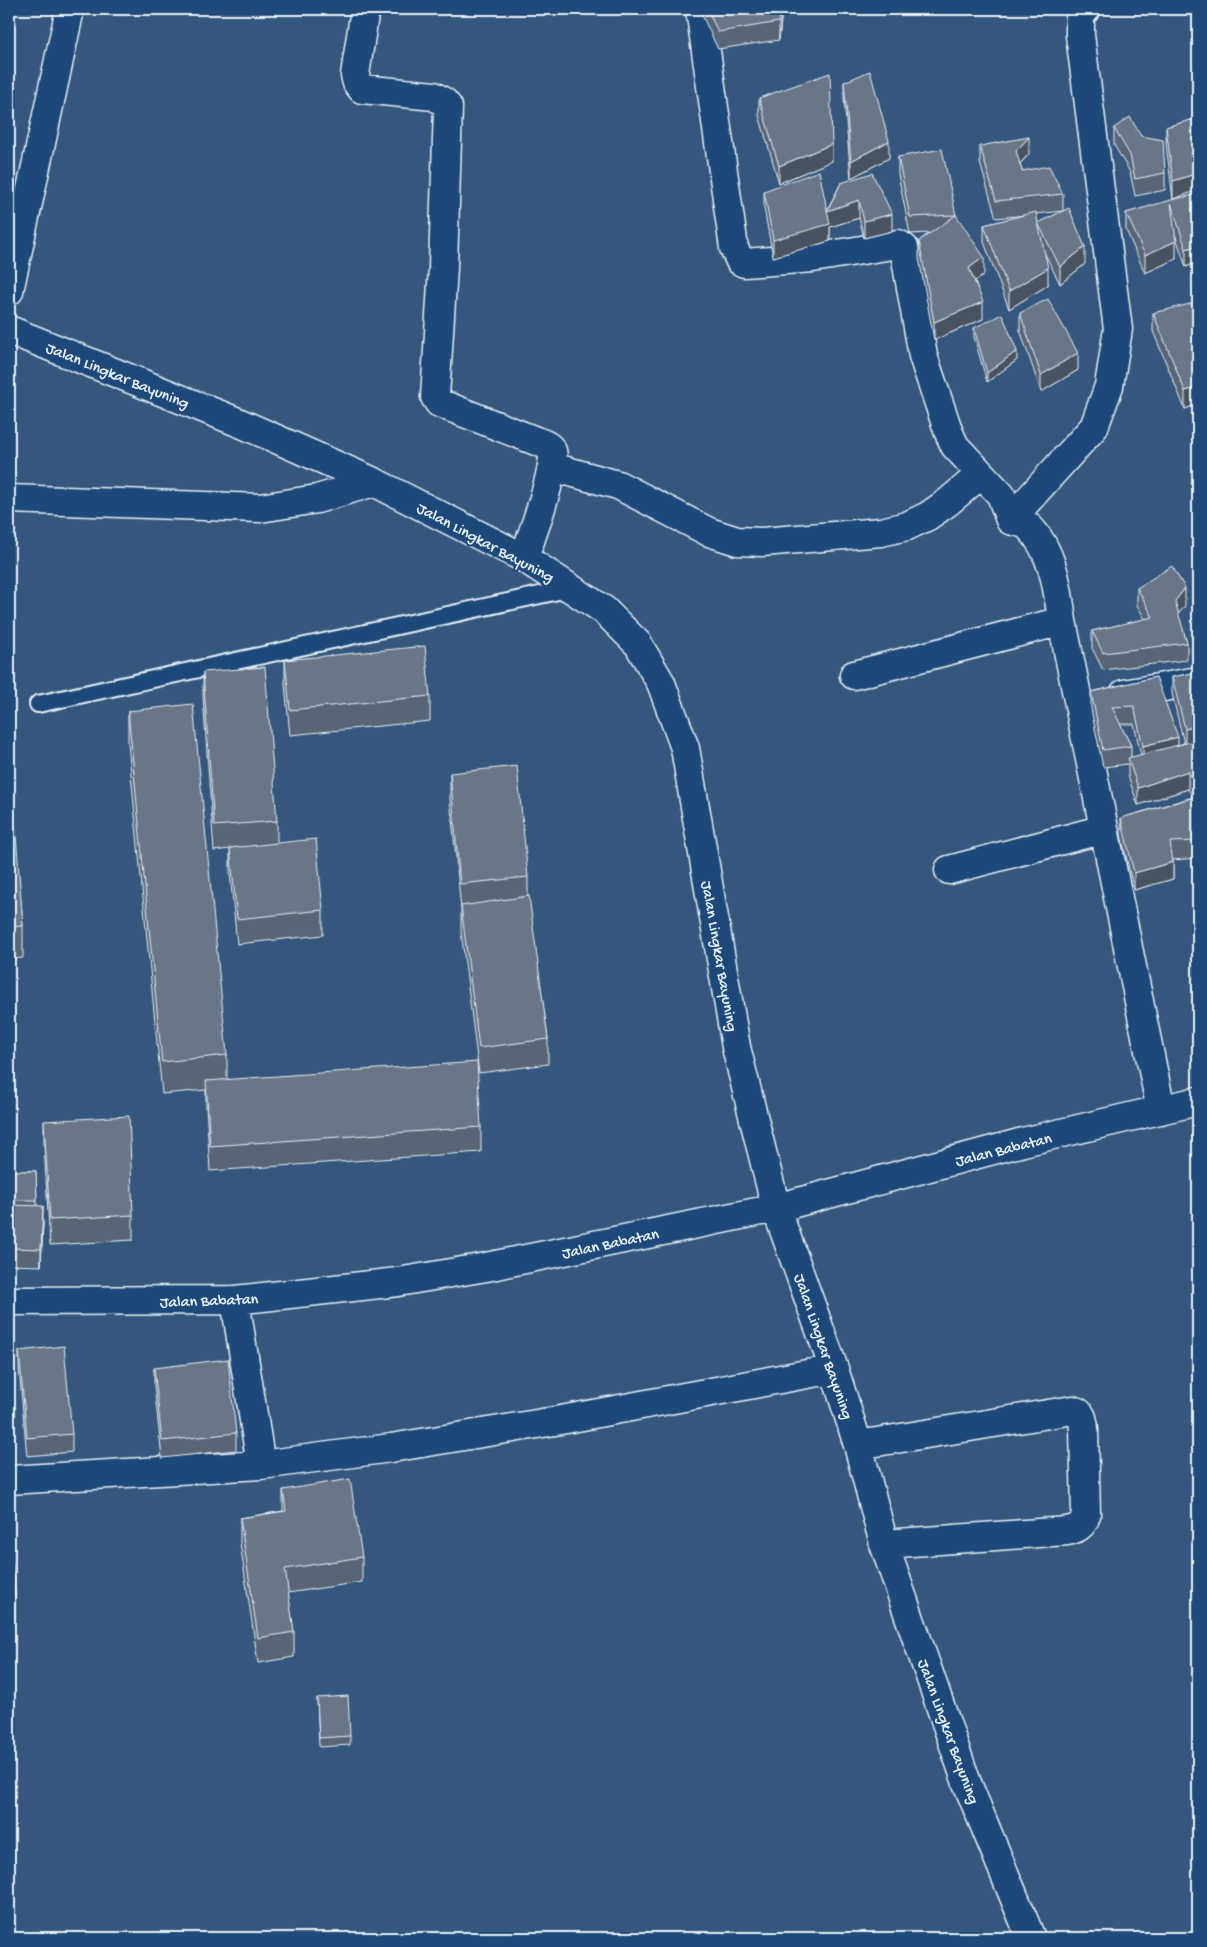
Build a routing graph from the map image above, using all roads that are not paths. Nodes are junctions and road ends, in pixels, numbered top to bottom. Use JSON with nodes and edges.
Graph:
{"nodes":[{"id":1,"x":70,"y":9,"type":"edge"},
{"id":2,"x":365,"y":9,"type":"edge"},
{"id":3,"x":700,"y":9,"type":"edge"},
{"id":4,"x":1086,"y":9,"type":"edge"},
{"id":5,"x":9,"y":292,"type":"edge"},
{"id":6,"x":9,"y":330,"type":"edge"},
{"id":7,"x":552,"y":467,"type":"junction"},
{"id":8,"x":982,"y":474,"type":"junction"},
{"id":9,"x":374,"y":482,"type":"junction"},
{"id":10,"x":9,"y":499,"type":"edge"},
{"id":11,"x":1010,"y":520,"type":"junction"},
{"id":12,"x":524,"y":558,"type":"junction"},
{"id":13,"x":572,"y":588,"type":"junction"},
{"id":14,"x":1062,"y":621,"type":"junction"},
{"id":15,"x":854,"y":675,"type":"dead end"},
{"id":16,"x":1198,"y":680,"type":"edge"},
{"id":17,"x":1078,"y":702,"type":"junction"},
{"id":18,"x":38,"y":704,"type":"dead end"},
{"id":19,"x":1104,"y":829,"type":"junction"},
{"id":20,"x":948,"y":870,"type":"dead end"},
{"id":21,"x":1198,"y":1100,"type":"edge"},
{"id":22,"x":1161,"y":1110,"type":"junction"},
{"id":23,"x":776,"y":1208,"type":"junction"},
{"id":24,"x":235,"y":1300,"type":"junction"},
{"id":25,"x":9,"y":1301,"type":"edge"},
{"id":26,"x":834,"y":1369,"type":"junction"},
{"id":27,"x":858,"y":1445,"type":"junction"},
{"id":28,"x":261,"y":1466,"type":"junction"},
{"id":29,"x":9,"y":1480,"type":"edge"},
{"id":30,"x":884,"y":1544,"type":"junction"},
{"id":31,"x":1031,"y":1938,"type":"edge"}],
"edges":[{"from":1,"to":5,"type":"street"},
{"from":2,"to":7,"type":"street"},
{"from":3,"to":8,"type":"street"},
{"from":4,"to":11,"type":"street"},
{"from":6,"to":9,"type":"street","name":"Jalan Lingkar Bayuning"},
{"from":7,"to":8,"type":"street"},
{"from":7,"to":12,"type":"street"},
{"from":8,"to":11,"type":"street"},
{"from":9,"to":10,"type":"street"},
{"from":9,"to":12,"type":"street","name":"Jalan Lingkar Bayuning"},
{"from":11,"to":14,"type":"street"},
{"from":12,"to":13,"type":"street","name":"Jalan Lingkar Bayuning"},
{"from":13,"to":18,"type":"lane"},
{"from":13,"to":23,"type":"street","name":"Jalan Lingkar Bayuning"},
{"from":14,"to":15,"type":"street"},
{"from":14,"to":17,"type":"street"},
{"from":16,"to":17,"type":"street"},
{"from":17,"to":19,"type":"street"},
{"from":19,"to":20,"type":"street"},
{"from":19,"to":22,"type":"street"},
{"from":21,"to":22,"type":"street","name":"Jalan Babatan"},
{"from":22,"to":23,"type":"street","name":"Jalan Babatan"},
{"from":23,"to":24,"type":"street","name":"Jalan Babatan"},
{"from":23,"to":26,"type":"street","name":"Jalan Lingkar Bayuning"},
{"from":24,"to":25,"type":"street","name":"Jalan Babatan"},
{"from":24,"to":28,"type":"street"},
{"from":26,"to":27,"type":"street","name":"Jalan Lingkar Bayuning"},
{"from":26,"to":28,"type":"street"},
{"from":27,"to":30,"type":"street","name":"Jalan Lingkar Bayuning"},
{"from":27,"to":30,"type":"street"},
{"from":28,"to":29,"type":"street"},
{"from":30,"to":31,"type":"street","name":"Jalan Lingkar Bayuning"}]}
